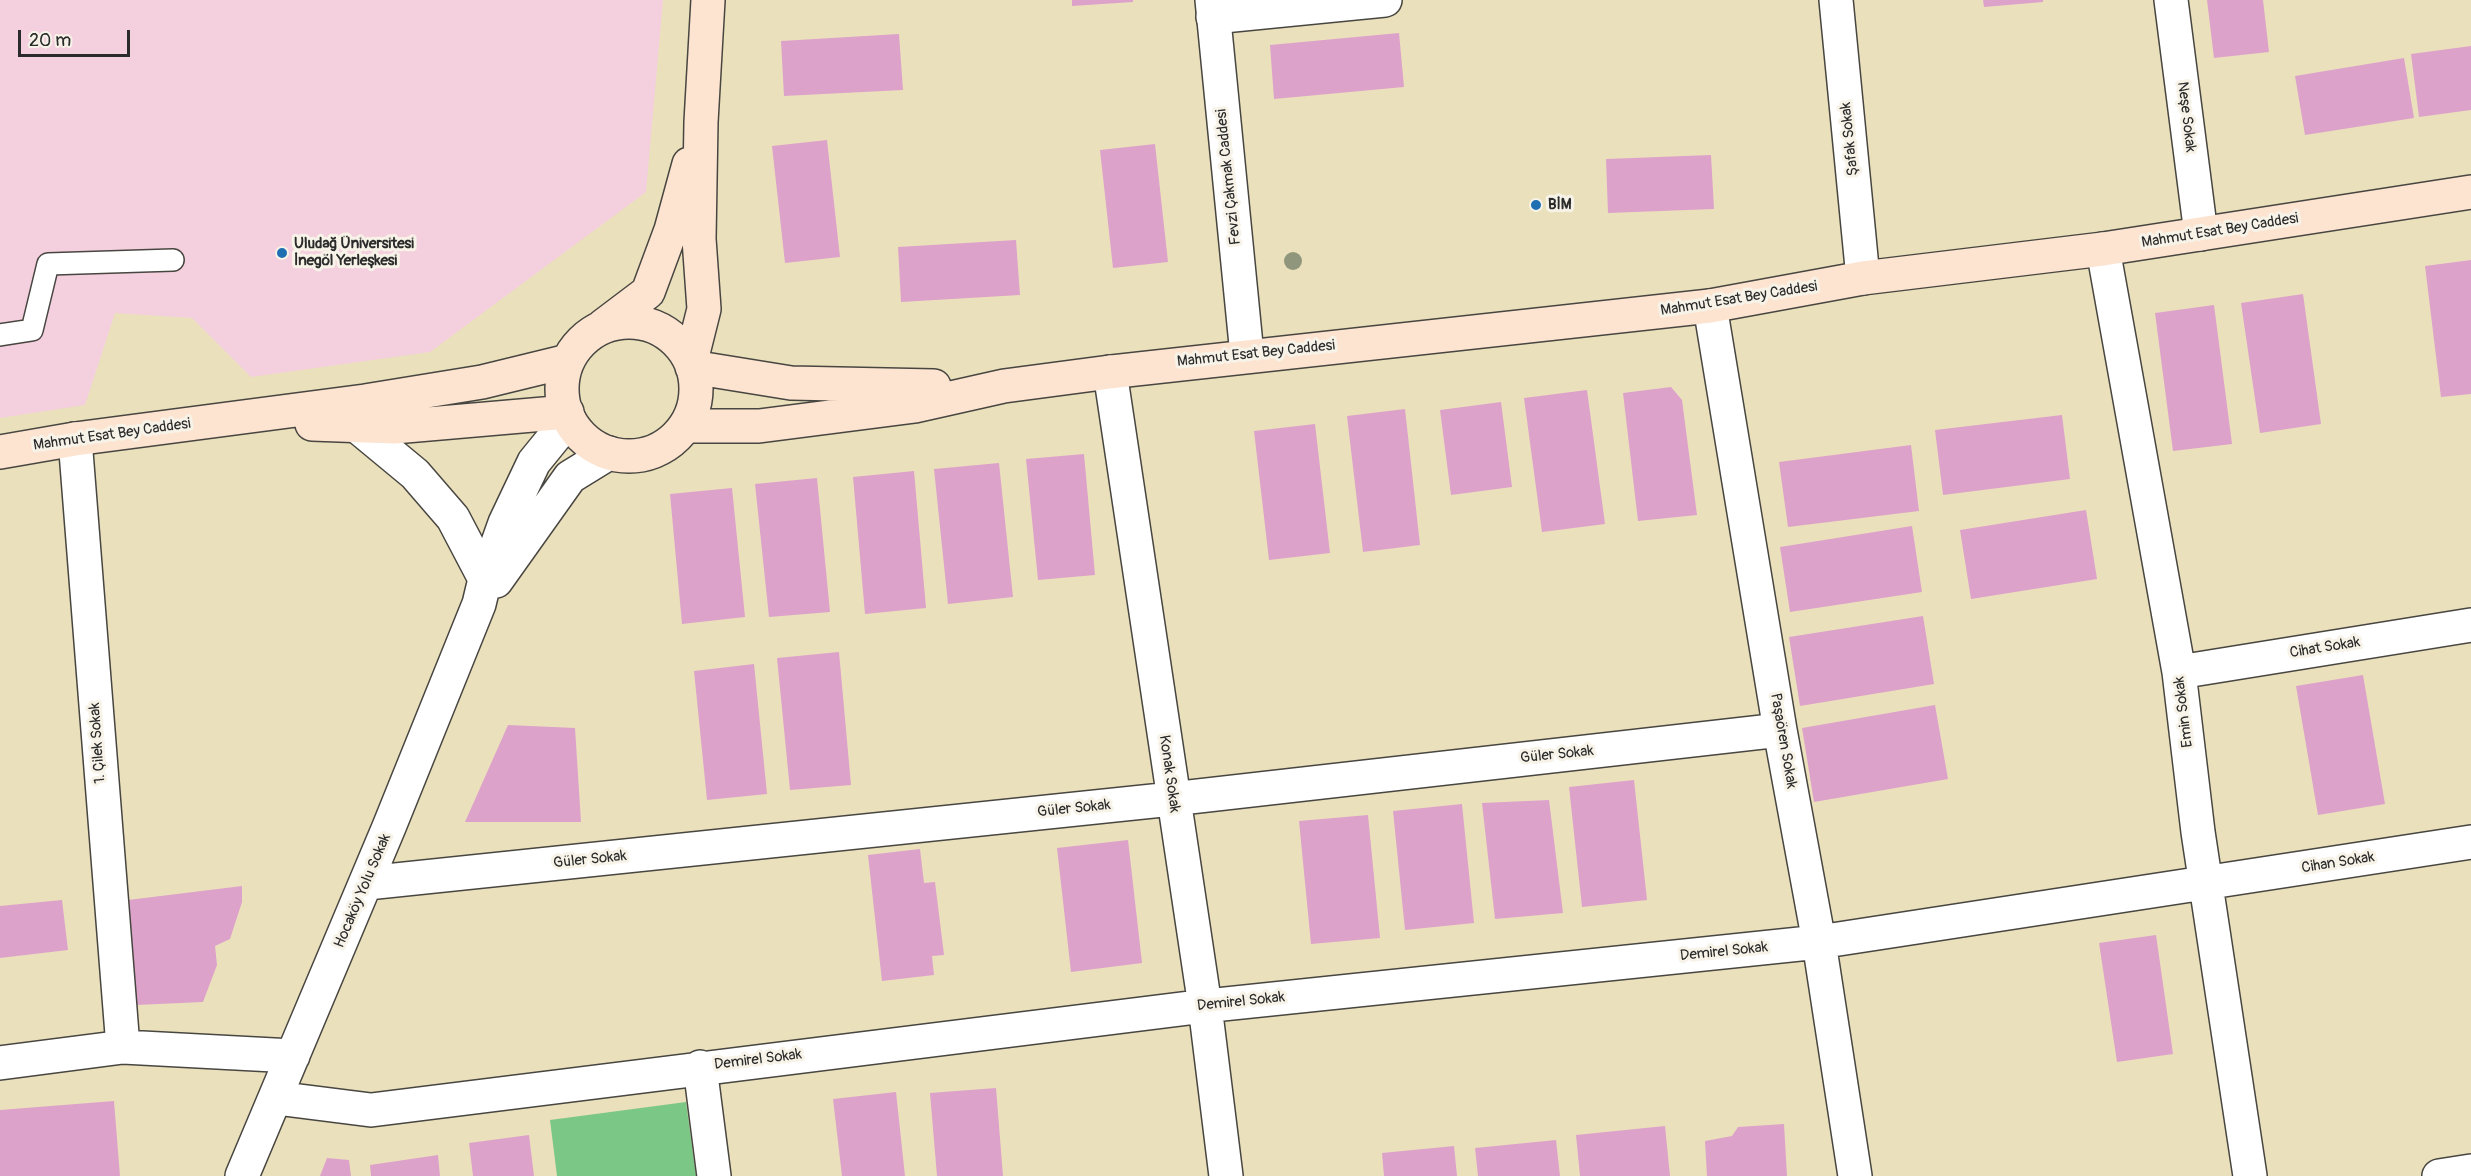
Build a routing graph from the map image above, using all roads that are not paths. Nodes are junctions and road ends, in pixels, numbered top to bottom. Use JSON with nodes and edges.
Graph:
{"nodes":[{"id":1,"x":708,"y":0,"type":"edge"},
{"id":2,"x":1385,"y":0,"type":"edge"},
{"id":3,"x":1836,"y":0,"type":"edge"},
{"id":4,"x":2171,"y":0,"type":"edge"},
{"id":5,"x":1213,"y":9,"type":"edge"},
{"id":6,"x":701,"y":122,"type":"junction"},
{"id":7,"x":2471,"y":192,"type":"edge"},
{"id":8,"x":2201,"y":234,"type":"junction"},
{"id":9,"x":2103,"y":249,"type":"junction"},
{"id":10,"x":173,"y":260,"type":"dead end"},
{"id":11,"x":1863,"y":278,"type":"junction"},
{"id":12,"x":1710,"y":306,"type":"junction"},
{"id":13,"x":598,"y":329,"type":"junction"},
{"id":14,"x":0,"y":335,"type":"edge"},
{"id":15,"x":1246,"y":355,"type":"junction"},
{"id":16,"x":568,"y":361,"type":"junction"},
{"id":17,"x":692,"y":364,"type":"junction"},
{"id":18,"x":1110,"y":372,"type":"junction"},
{"id":19,"x":1004,"y":386,"type":"junction"},
{"id":20,"x":568,"y":416,"type":"junction"},
{"id":21,"x":223,"y":419,"type":"junction"},
{"id":22,"x":357,"y":426,"type":"junction"},
{"id":23,"x":685,"y":426,"type":"junction"},
{"id":24,"x":75,"y":439,"type":"junction"},
{"id":25,"x":0,"y":452,"type":"edge"},
{"id":26,"x":609,"y":453,"type":"junction"},
{"id":27,"x":482,"y":591,"type":"junction"},
{"id":28,"x":2471,"y":625,"type":"edge"},
{"id":29,"x":2179,"y":672,"type":"junction"},
{"id":30,"x":1780,"y":730,"type":"junction"},
{"id":31,"x":1172,"y":799,"type":"junction"},
{"id":32,"x":2471,"y":842,"type":"edge"},
{"id":33,"x":367,"y":883,"type":"junction"},
{"id":34,"x":2205,"y":884,"type":"junction"},
{"id":35,"x":1819,"y":942,"type":"junction"},
{"id":36,"x":1205,"y":1006,"type":"junction"},
{"id":37,"x":123,"y":1047,"type":"junction"},
{"id":38,"x":293,"y":1056,"type":"junction"},
{"id":39,"x":0,"y":1063,"type":"edge"},
{"id":40,"x":700,"y":1067,"type":"junction"},
{"id":41,"x":276,"y":1098,"type":"junction"},
{"id":42,"x":2471,"y":1171,"type":"edge"},
{"id":43,"x":242,"y":1176,"type":"edge"},
{"id":44,"x":714,"y":1176,"type":"edge"},
{"id":45,"x":1226,"y":1176,"type":"edge"},
{"id":46,"x":1855,"y":1176,"type":"edge"},
{"id":47,"x":2250,"y":1176,"type":"edge"},
{"id":48,"x":2439,"y":1176,"type":"edge"}],
"edges":[{"from":1,"to":6,"type":"main road"},
{"from":2,"to":5,"type":"street"},
{"from":3,"to":11,"type":"street","name":"Şafak Sokak"},
{"from":4,"to":8,"type":"street","name":"Neşe Sokak"},
{"from":5,"to":15,"type":"street","name":"Fevzi Çakmak Caddesi"},
{"from":6,"to":13,"type":"main road"},
{"from":6,"to":17,"type":"main road"},
{"from":7,"to":8,"type":"main road","name":"Mahmut Esat Bey Caddesi"},
{"from":8,"to":9,"type":"main road","name":"Mahmut Esat Bey Caddesi"},
{"from":9,"to":11,"type":"main road","name":"Mahmut Esat Bey Caddesi"},
{"from":9,"to":29,"type":"street","name":"Emin Sokak"},
{"from":10,"to":14,"type":"lane"},
{"from":11,"to":12,"type":"main road","name":"Mahmut Esat Bey Caddesi"},
{"from":12,"to":15,"type":"main road","name":"Mahmut Esat Bey Caddesi"},
{"from":12,"to":30,"type":"street","name":"Paşaören Sokak"},
{"from":13,"to":16,"type":"main road"},
{"from":13,"to":17,"type":"main road"},
{"from":15,"to":18,"type":"main road","name":"Mahmut Esat Bey Caddesi"},
{"from":16,"to":20,"type":"main road"},
{"from":16,"to":21,"type":"main road"},
{"from":17,"to":19,"type":"main road"},
{"from":17,"to":23,"type":"main road"},
{"from":18,"to":19,"type":"main road","name":"Mahmut Esat Bey Caddesi"},
{"from":18,"to":31,"type":"street","name":"Konak Sokak"},
{"from":19,"to":23,"type":"main road"},
{"from":20,"to":22,"type":"main road"},
{"from":20,"to":26,"type":"main road"},
{"from":20,"to":27,"type":"street"},
{"from":21,"to":22,"type":"main road"},
{"from":21,"to":24,"type":"main road","name":"Mahmut Esat Bey Caddesi"},
{"from":22,"to":27,"type":"street"},
{"from":23,"to":26,"type":"main road"},
{"from":24,"to":25,"type":"main road","name":"Mahmut Esat Bey Caddesi"},
{"from":24,"to":37,"type":"street","name":"1. Çilek Sokak"},
{"from":26,"to":27,"type":"street"},
{"from":27,"to":33,"type":"street","name":"Hocaköy Yolu Sokak"},
{"from":28,"to":29,"type":"street","name":"Cihat Sokak"},
{"from":29,"to":34,"type":"street","name":"Emin Sokak"},
{"from":30,"to":31,"type":"street","name":"Güler Sokak"},
{"from":30,"to":35,"type":"street","name":"Paşaören Sokak"},
{"from":31,"to":33,"type":"street","name":"Güler Sokak"},
{"from":31,"to":36,"type":"street","name":"Konak Sokak"},
{"from":32,"to":34,"type":"street","name":"Cihan Sokak"},
{"from":33,"to":38,"type":"street","name":"Hocaköy Yolu Sokak"},
{"from":34,"to":35,"type":"street","name":"Demirel Sokak"},
{"from":34,"to":47,"type":"street","name":"Emin Sokak"},
{"from":35,"to":36,"type":"street","name":"Demirel Sokak"},
{"from":35,"to":46,"type":"street","name":"Paşaören Sokak"},
{"from":36,"to":40,"type":"street","name":"Demirel Sokak"},
{"from":36,"to":45,"type":"street","name":"Konak Sokak"},
{"from":37,"to":38,"type":"street"},
{"from":37,"to":39,"type":"street"},
{"from":38,"to":41,"type":"street","name":"Hocaköy Yolu Sokak"},
{"from":40,"to":41,"type":"street","name":"Demirel Sokak"},
{"from":40,"to":44,"type":"street"},
{"from":41,"to":43,"type":"street","name":"Hocaköy Yolu Sokak"},
{"from":42,"to":48,"type":"street"}]}
